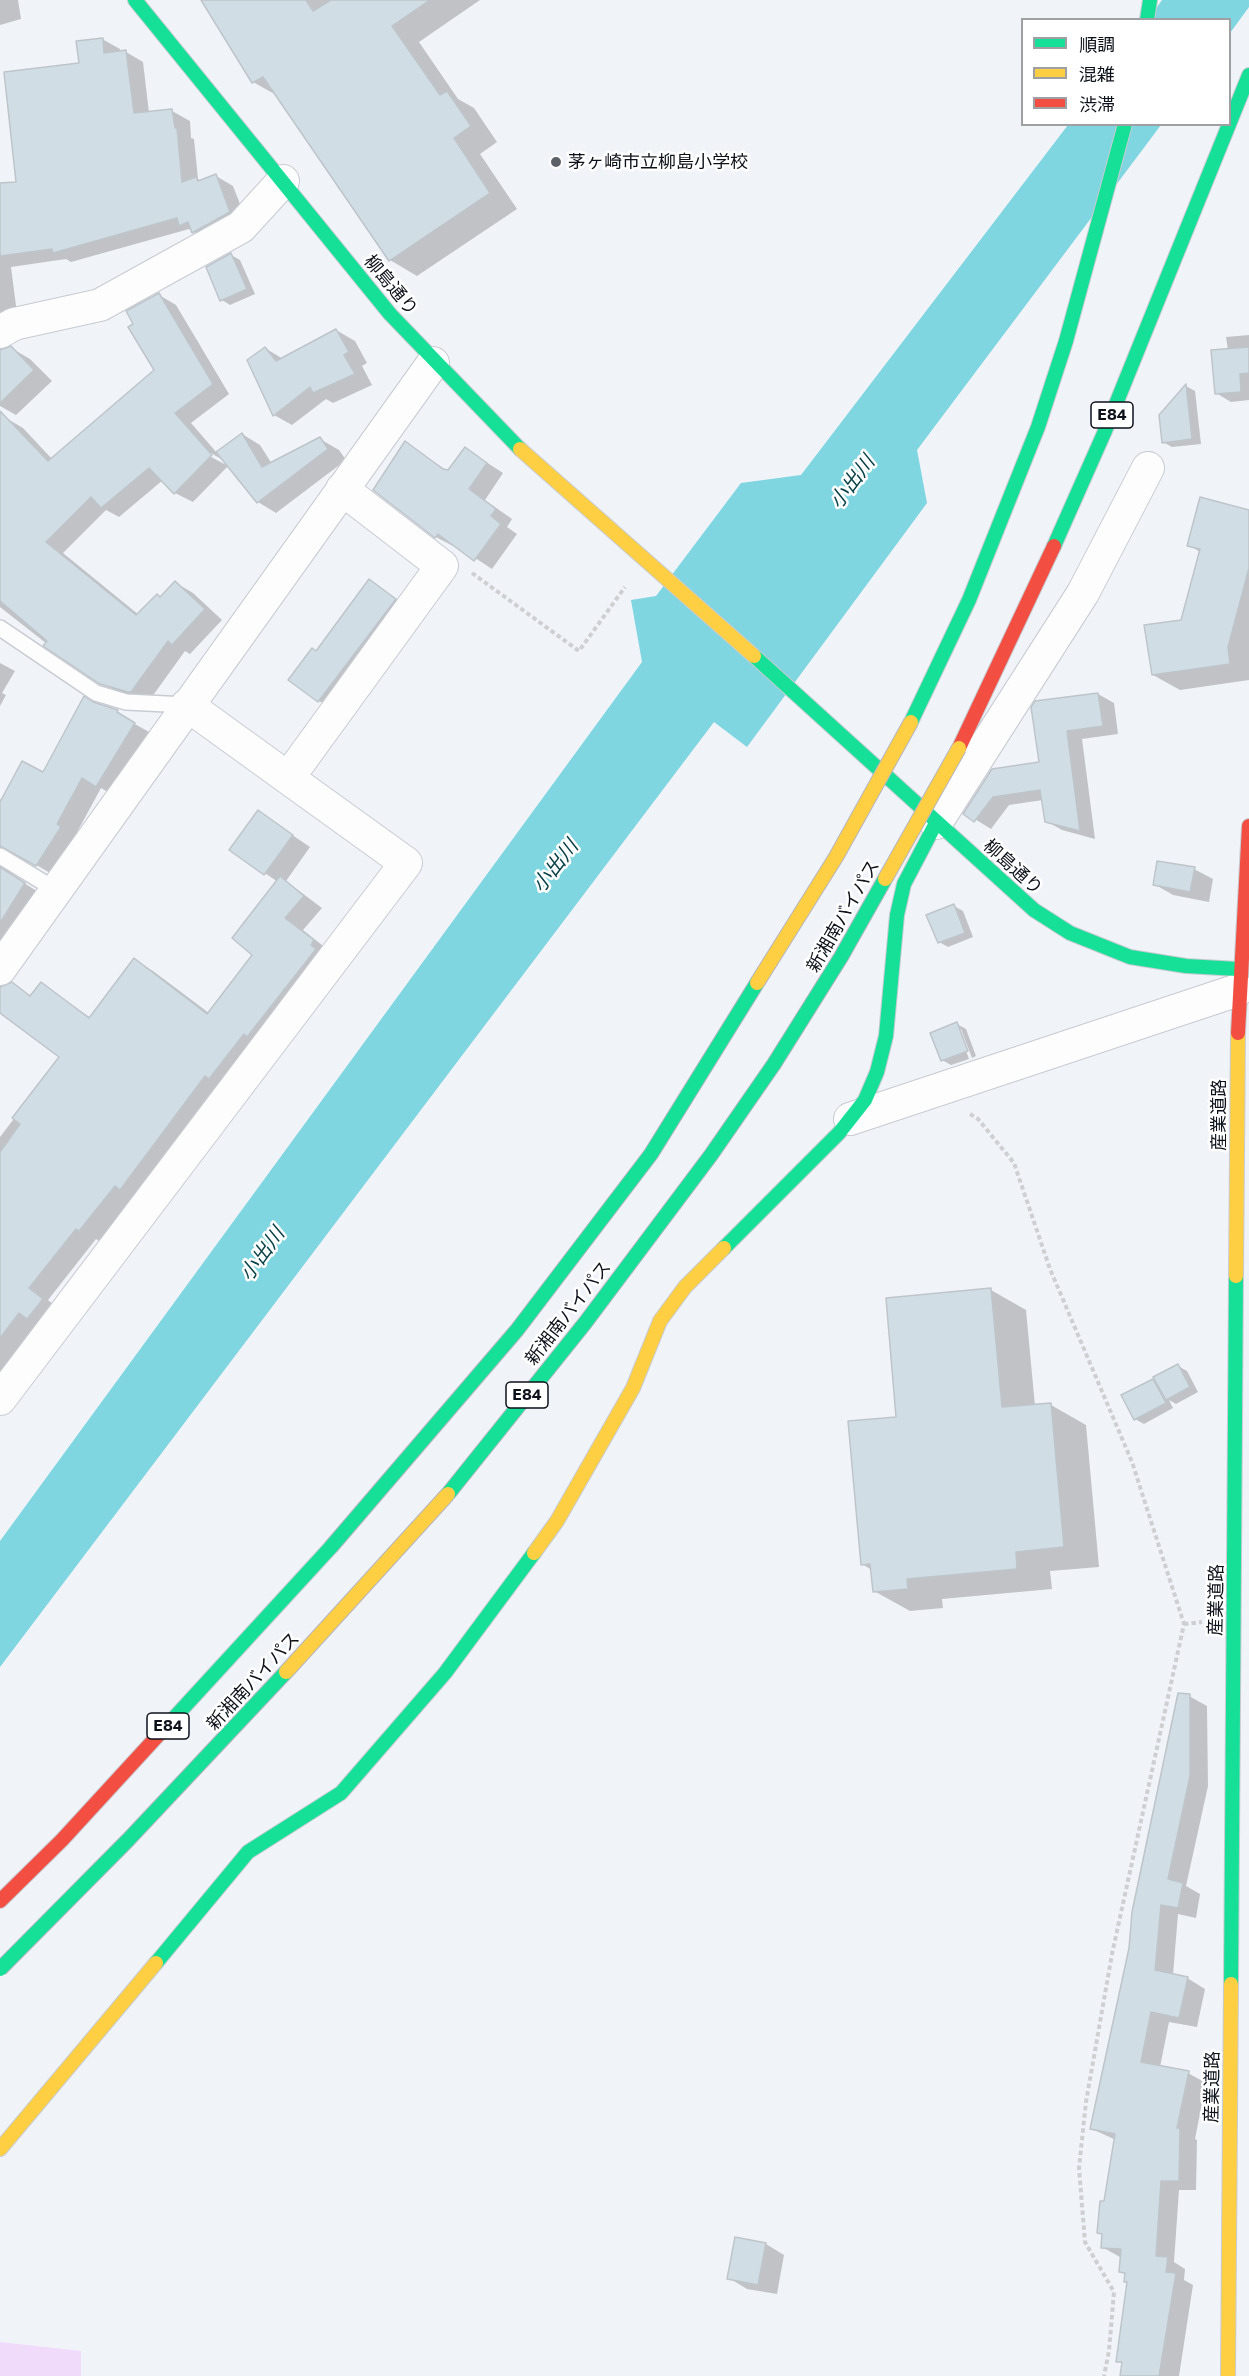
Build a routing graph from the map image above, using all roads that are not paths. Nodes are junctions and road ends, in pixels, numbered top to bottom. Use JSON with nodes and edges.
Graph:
{"nodes":[{"id":1,"x":135,"y":0,"type":"edge"},
{"id":2,"x":1150,"y":0,"type":"edge"},
{"id":3,"x":1147,"y":18,"type":"edge"},
{"id":4,"x":1249,"y":75,"type":"edge"},
{"id":5,"x":1231,"y":120,"type":"edge"},
{"id":6,"x":1124,"y":126,"type":"edge"},
{"id":7,"x":1228,"y":126,"type":"edge"},
{"id":8,"x":283,"y":181,"type":"junction"},
{"id":9,"x":0,"y":332,"type":"edge"},
{"id":10,"x":434,"y":363,"type":"junction"},
{"id":11,"x":1148,"y":468,"type":"dead end"},
{"id":12,"x":342,"y":489,"type":"junction"},
{"id":13,"x":0,"y":628,"type":"edge"},
{"id":14,"x":187,"y":705,"type":"junction"},
{"id":15,"x":288,"y":778,"type":"junction"},
{"id":16,"x":936,"y":823,"type":"junction"},
{"id":17,"x":1249,"y":826,"type":"edge"},
{"id":18,"x":0,"y":856,"type":"edge"},
{"id":19,"x":56,"y":890,"type":"junction"},
{"id":20,"x":0,"y":969,"type":"edge"},
{"id":21,"x":1242,"y":976,"type":"edge"},
{"id":22,"x":850,"y":1119,"type":"junction"},
{"id":23,"x":0,"y":1399,"type":"edge"},
{"id":24,"x":1242,"y":1686,"type":"edge"},
{"id":25,"x":0,"y":1901,"type":"edge"},
{"id":26,"x":0,"y":1969,"type":"edge"},
{"id":27,"x":0,"y":2149,"type":"edge"},
{"id":28,"x":1228,"y":2376,"type":"edge"}],
"edges":[{"from":1,"to":8,"type":"main road","name":"柳島通り"},
{"from":2,"to":3,"type":"main road"},
{"from":4,"to":5,"type":"main road","name":"新湘南バイパス","number":"E84","bridge":true},
{"from":6,"to":25,"type":"main road","name":"新湘南バイパス","number":"E84","bridge":true},
{"from":7,"to":26,"type":"main road","name":"新湘南バイパス","number":"E84","bridge":true},
{"from":8,"to":9,"type":"street"},
{"from":8,"to":10,"type":"main road","name":"柳島通り"},
{"from":10,"to":12,"type":"street"},
{"from":10,"to":16,"type":"main road","name":"柳島通り"},
{"from":11,"to":16,"type":"street"},
{"from":12,"to":14,"type":"street"},
{"from":12,"to":15,"type":"street"},
{"from":13,"to":14,"type":"lane"},
{"from":14,"to":15,"type":"street"},
{"from":14,"to":19,"type":"street"},
{"from":15,"to":23,"type":"street"},
{"from":16,"to":21,"type":"main road","name":"柳島通り"},
{"from":16,"to":22,"type":"main road"},
{"from":17,"to":21,"type":"main road","name":"産業道路"},
{"from":18,"to":19,"type":"lane"},
{"from":19,"to":20,"type":"street"},
{"from":21,"to":22,"type":"street"},
{"from":21,"to":24,"type":"main road","name":"産業道路"},
{"from":22,"to":27,"type":"main road"},
{"from":24,"to":28,"type":"main road","name":"産業道路"}]}
